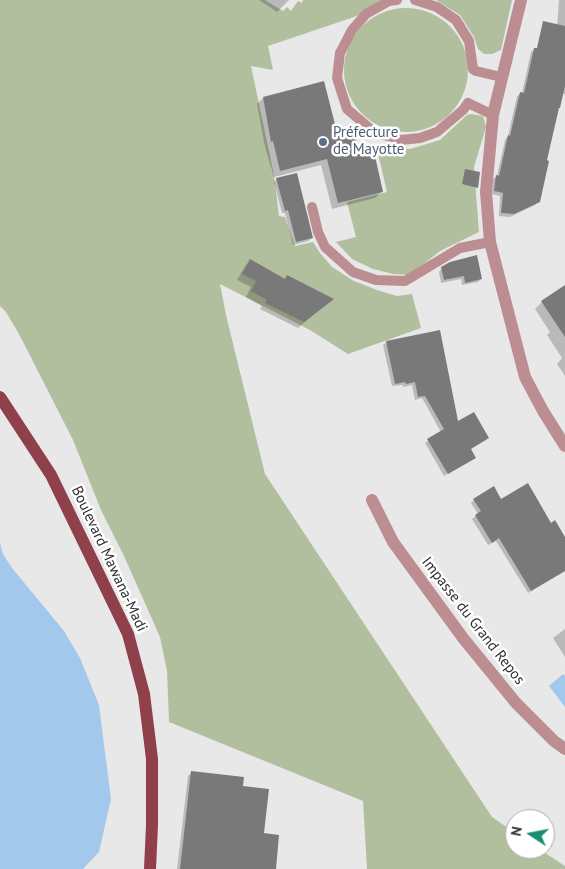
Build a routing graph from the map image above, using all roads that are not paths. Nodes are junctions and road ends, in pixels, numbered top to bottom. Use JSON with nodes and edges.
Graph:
{"nodes":[{"id":1,"x":397,"y":0,"type":"edge"},
{"id":2,"x":415,"y":0,"type":"edge"},
{"id":3,"x":521,"y":0,"type":"edge"},
{"id":4,"x":501,"y":77,"type":"junction"},
{"id":5,"x":493,"y":115,"type":"junction"},
{"id":6,"x":312,"y":207,"type":"dead end"},
{"id":7,"x":490,"y":242,"type":"junction"},
{"id":8,"x":0,"y":397,"type":"edge"},
{"id":9,"x":565,"y":446,"type":"edge"},
{"id":10,"x":372,"y":500,"type":"dead end"},
{"id":11,"x":565,"y":749,"type":"edge"},
{"id":12,"x":150,"y":869,"type":"edge"}],
"edges":[{"from":1,"to":5,"type":"lane"},
{"from":2,"to":4,"type":"lane"},
{"from":3,"to":4,"type":"street"},
{"from":4,"to":5,"type":"street"},
{"from":5,"to":7,"type":"street"},
{"from":6,"to":7,"type":"lane"},
{"from":7,"to":9,"type":"street"},
{"from":8,"to":12,"type":"main road","name":"Boulevard Mawana-Madi"},
{"from":10,"to":11,"type":"street","name":"Impasse du Grand Repos"}]}
